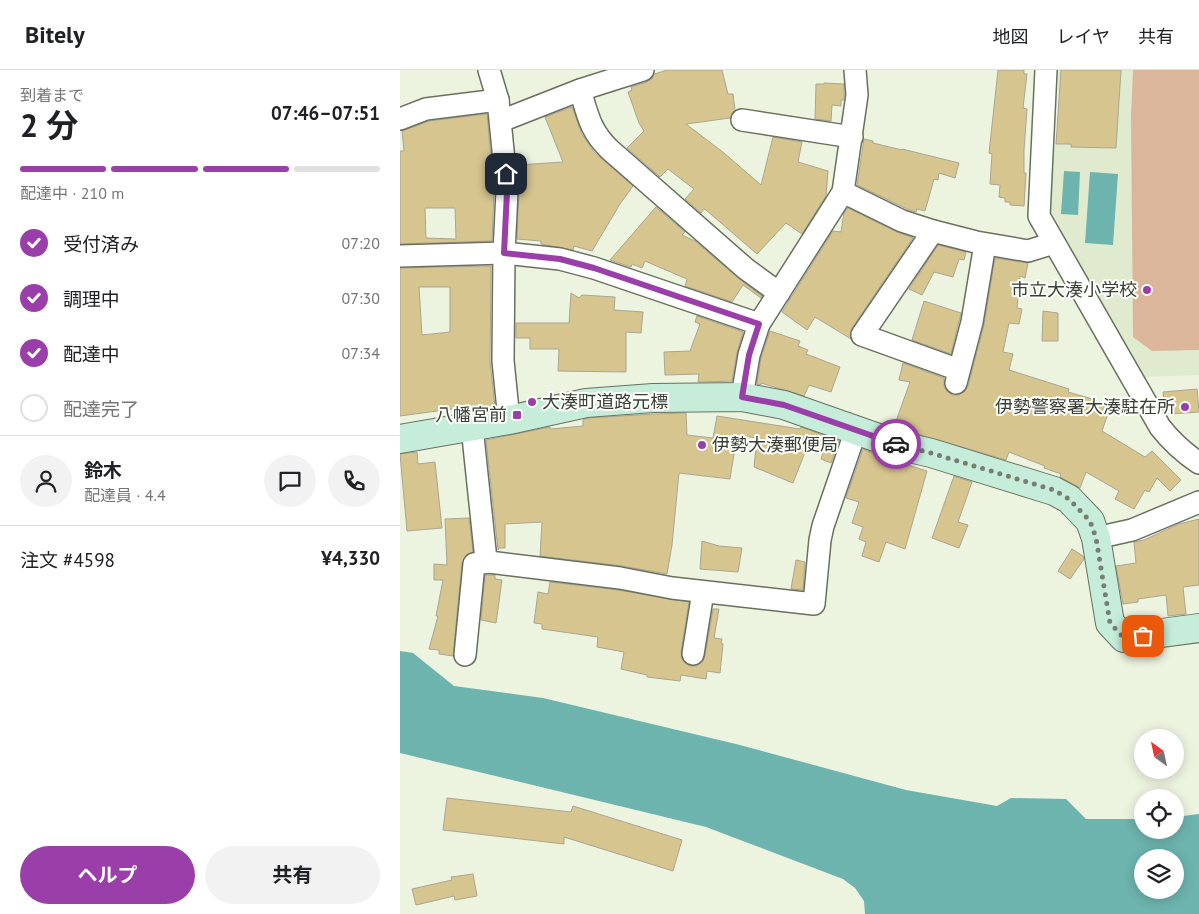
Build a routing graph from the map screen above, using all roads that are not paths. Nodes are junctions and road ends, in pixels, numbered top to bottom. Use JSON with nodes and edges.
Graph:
{"nodes":[{"id":1,"x":489,"y":70,"type":"edge"},
{"id":2,"x":643,"y":70,"type":"edge"},
{"id":3,"x":855,"y":70,"type":"edge"},
{"id":4,"x":1046,"y":70,"type":"edge"},
{"id":5,"x":580,"y":90,"type":"junction"},
{"id":6,"x":498,"y":100,"type":"junction"},
{"id":7,"x":400,"y":119,"type":"edge"},
{"id":8,"x":742,"y":120,"type":"dead end"},
{"id":9,"x":501,"y":121,"type":"junction"},
{"id":10,"x":852,"y":137,"type":"junction"},
{"id":11,"x":843,"y":192,"type":"junction"},
{"id":12,"x":933,"y":231,"type":"junction"},
{"id":13,"x":1054,"y":243,"type":"junction"},
{"id":14,"x":985,"y":244,"type":"junction"},
{"id":15,"x":504,"y":253,"type":"junction"},
{"id":16,"x":400,"y":256,"type":"edge"},
{"id":17,"x":779,"y":293,"type":"junction"},
{"id":18,"x":759,"y":324,"type":"junction"},
{"id":19,"x":742,"y":397,"type":"junction"},
{"id":20,"x":509,"y":420,"type":"junction"},
{"id":21,"x":472,"y":427,"type":"junction"},
{"id":22,"x":856,"y":430,"type":"junction"},
{"id":23,"x":400,"y":439,"type":"edge"},
{"id":24,"x":1199,"y":463,"type":"edge"},
{"id":25,"x":1199,"y":502,"type":"edge"},
{"id":26,"x":1096,"y":538,"type":"junction"},
{"id":27,"x":489,"y":562,"type":"junction"},
{"id":28,"x":703,"y":592,"type":"junction"},
{"id":29,"x":1199,"y":628,"type":"edge"},
{"id":30,"x":692,"y":654,"type":"dead end"},
{"id":31,"x":465,"y":655,"type":"dead end"}],
"edges":[{"from":1,"to":6,"type":"street"},
{"from":2,"to":5,"type":"street"},
{"from":3,"to":10,"type":"street"},
{"from":4,"to":13,"type":"street"},
{"from":5,"to":9,"type":"street"},
{"from":5,"to":17,"type":"street"},
{"from":6,"to":7,"type":"street"},
{"from":6,"to":9,"type":"street"},
{"from":8,"to":10,"type":"street"},
{"from":9,"to":15,"type":"street"},
{"from":10,"to":11,"type":"street"},
{"from":11,"to":12,"type":"street"},
{"from":11,"to":17,"type":"street"},
{"from":12,"to":14,"type":"street"},
{"from":12,"to":14,"type":"street"},
{"from":13,"to":14,"type":"street"},
{"from":13,"to":24,"type":"street"},
{"from":15,"to":16,"type":"street"},
{"from":15,"to":18,"type":"street"},
{"from":15,"to":20,"type":"street"},
{"from":17,"to":18,"type":"street"},
{"from":18,"to":19,"type":"street"},
{"from":19,"to":20,"type":"main road"},
{"from":19,"to":22,"type":"main road"},
{"from":20,"to":21,"type":"main road"},
{"from":21,"to":23,"type":"main road"},
{"from":21,"to":27,"type":"street"},
{"from":22,"to":26,"type":"main road"},
{"from":22,"to":28,"type":"street"},
{"from":25,"to":26,"type":"street"},
{"from":26,"to":29,"type":"main road"},
{"from":27,"to":28,"type":"street"},
{"from":27,"to":31,"type":"street"},
{"from":28,"to":30,"type":"street"}]}
